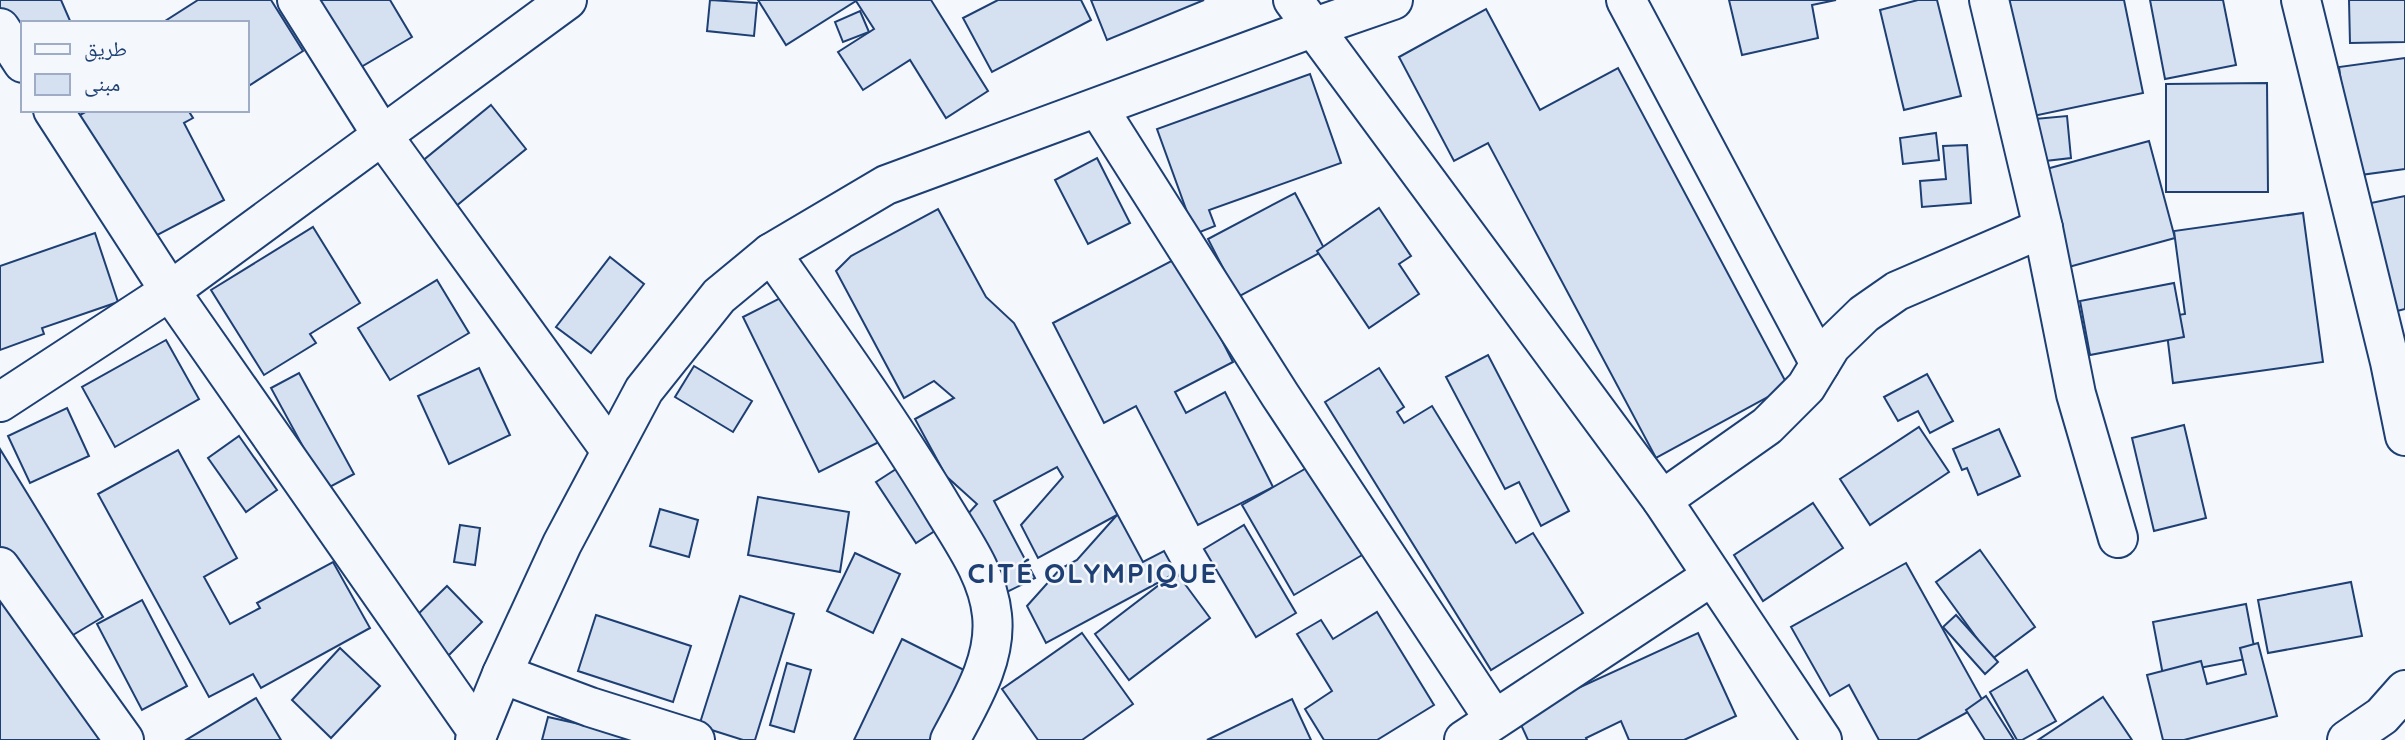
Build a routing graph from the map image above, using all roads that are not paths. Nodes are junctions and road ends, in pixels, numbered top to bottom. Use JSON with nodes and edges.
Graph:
{"nodes":[{"id":1,"x":297,"y":0,"type":"edge"},
{"id":2,"x":567,"y":0,"type":"edge"},
{"id":3,"x":1393,"y":0,"type":"edge"},
{"id":4,"x":1626,"y":0,"type":"edge"},
{"id":5,"x":1989,"y":0,"type":"edge"},
{"id":6,"x":2301,"y":0,"type":"edge"},
{"id":7,"x":1303,"y":14,"type":"edge"},
{"id":8,"x":0,"y":28,"type":"edge"},
{"id":9,"x":21,"y":60,"type":"edge"},
{"id":10,"x":1098,"y":108,"type":"junction"},
{"id":11,"x":54,"y":112,"type":"edge"},
{"id":12,"x":382,"y":135,"type":"junction"},
{"id":13,"x":2043,"y":228,"type":"junction"},
{"id":14,"x":771,"y":253,"type":"junction"},
{"id":15,"x":170,"y":290,"type":"junction"},
{"id":16,"x":1820,"y":364,"type":"junction"},
{"id":17,"x":0,"y":402,"type":"edge"},
{"id":18,"x":2405,"y":436,"type":"edge"},
{"id":19,"x":611,"y":451,"type":"junction"},
{"id":20,"x":1662,"y":500,"type":"junction"},
{"id":21,"x":2118,"y":538,"type":"dead end"},
{"id":22,"x":0,"y":568,"type":"edge"},
{"id":23,"x":1712,"y":576,"type":"junction"},
{"id":24,"x":502,"y":674,"type":"junction"},
{"id":25,"x":2395,"y":715,"type":"edge"},
{"id":26,"x":1479,"y":730,"type":"edge"},
{"id":27,"x":476,"y":736,"type":"edge"},
{"id":28,"x":124,"y":740,"type":"edge"},
{"id":29,"x":695,"y":740,"type":"edge"},
{"id":30,"x":950,"y":740,"type":"edge"},
{"id":31,"x":1822,"y":740,"type":"edge"},
{"id":32,"x":2347,"y":740,"type":"edge"}],
"edges":[{"from":1,"to":12,"type":"street"},
{"from":2,"to":12,"type":"street"},
{"from":3,"to":7,"type":"street"},
{"from":4,"to":16,"type":"street"},
{"from":5,"to":13,"type":"street"},
{"from":6,"to":18,"type":"street"},
{"from":7,"to":10,"type":"street"},
{"from":7,"to":20,"type":"street"},
{"from":8,"to":9,"type":"street"},
{"from":10,"to":14,"type":"street"},
{"from":10,"to":26,"type":"street"},
{"from":11,"to":15,"type":"street"},
{"from":12,"to":15,"type":"street"},
{"from":12,"to":19,"type":"street"},
{"from":13,"to":16,"type":"street"},
{"from":13,"to":21,"type":"street"},
{"from":14,"to":19,"type":"street"},
{"from":14,"to":30,"type":"street"},
{"from":15,"to":17,"type":"street"},
{"from":15,"to":27,"type":"street"},
{"from":16,"to":20,"type":"street"},
{"from":19,"to":24,"type":"street"},
{"from":20,"to":23,"type":"street"},
{"from":22,"to":28,"type":"street"},
{"from":23,"to":26,"type":"street"},
{"from":23,"to":31,"type":"street"},
{"from":24,"to":27,"type":"street"},
{"from":24,"to":29,"type":"street"},
{"from":25,"to":32,"type":"street"}]}
